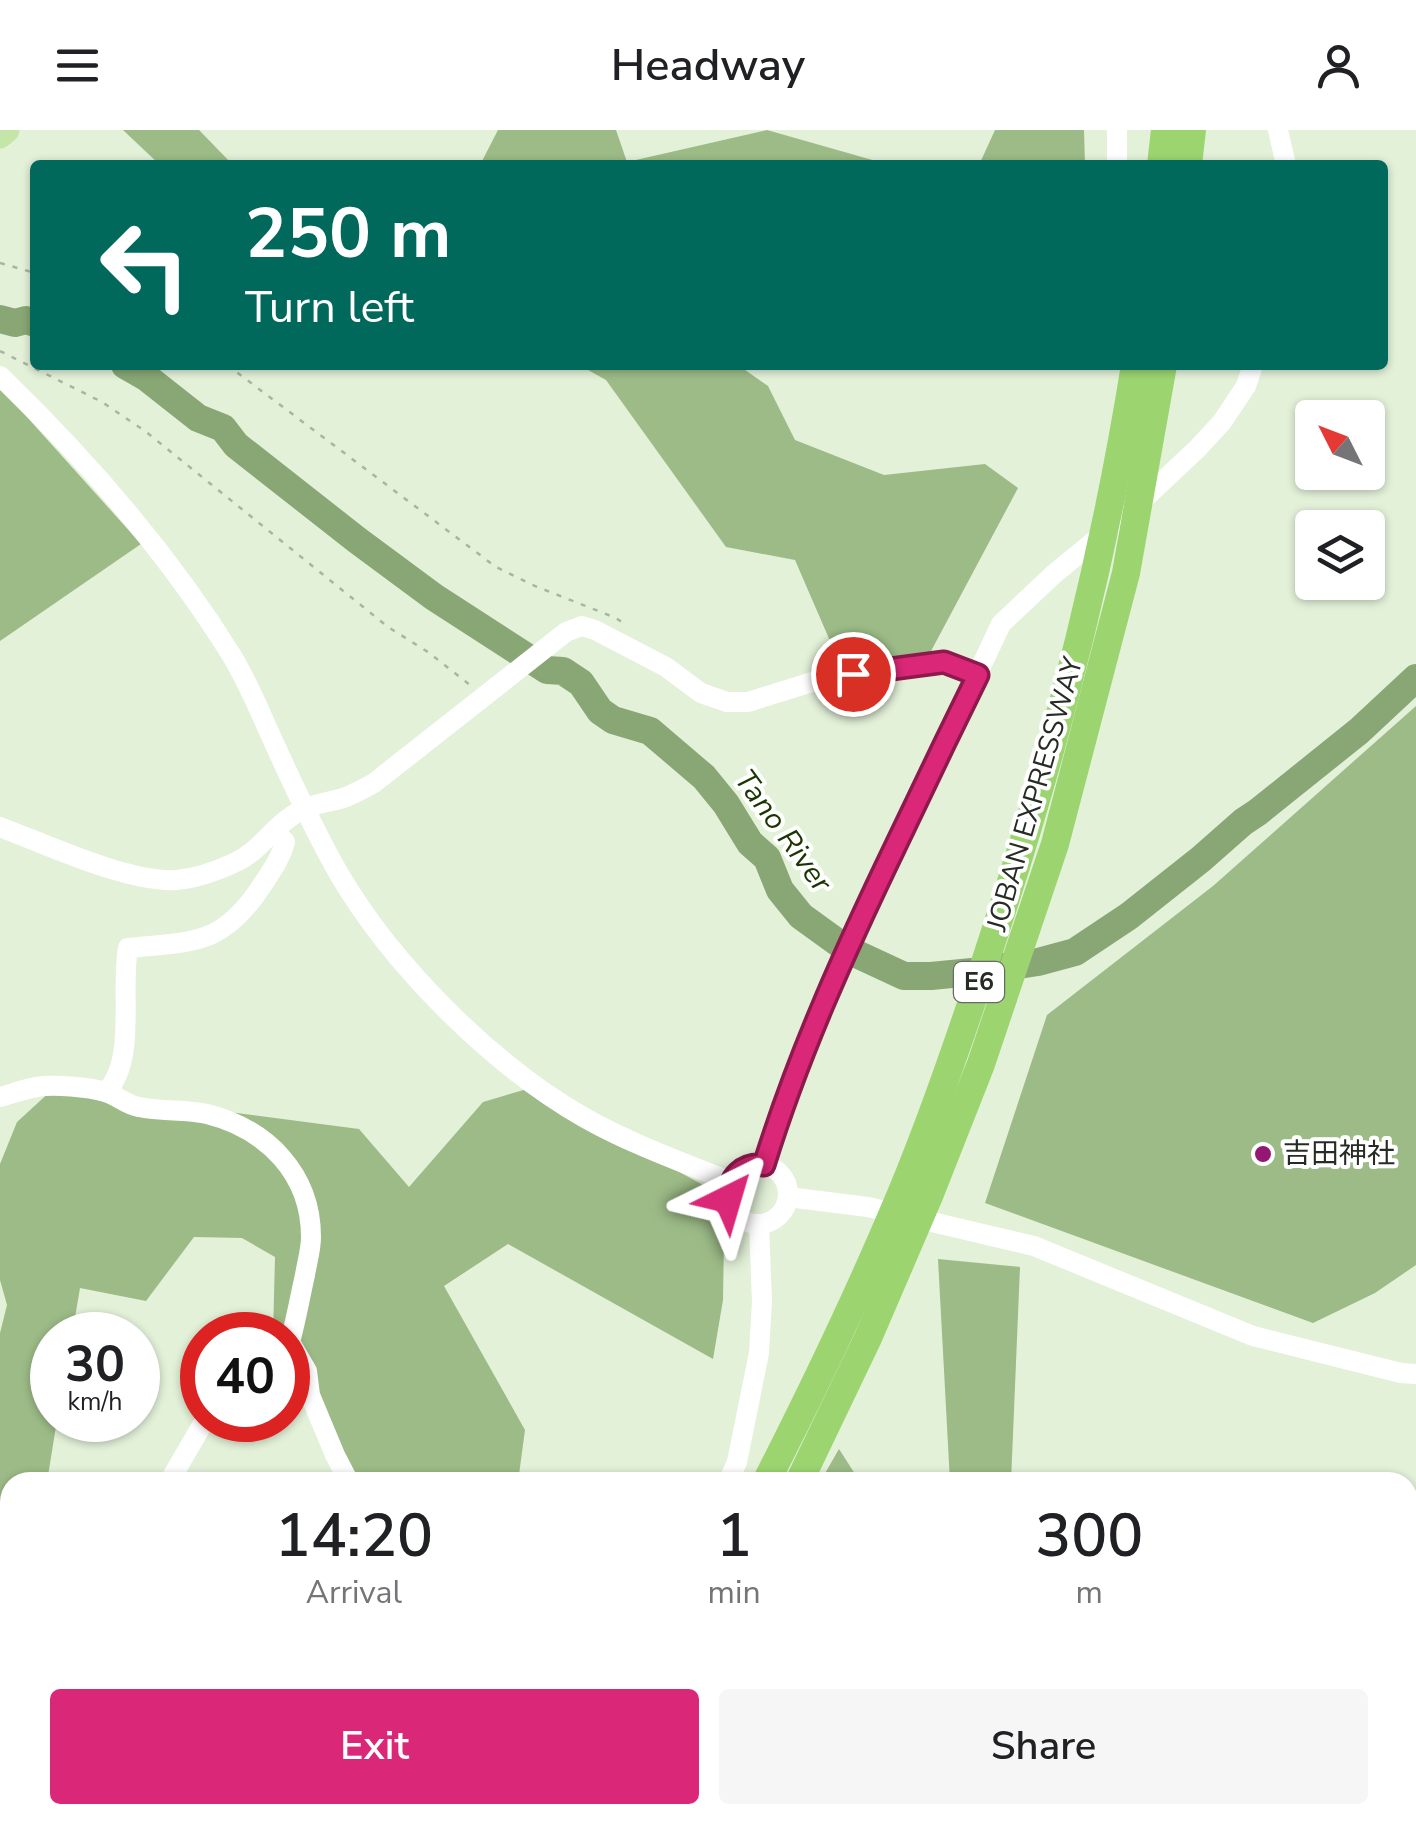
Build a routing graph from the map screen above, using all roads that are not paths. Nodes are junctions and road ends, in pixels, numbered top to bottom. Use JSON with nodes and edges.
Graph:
{"nodes":[{"id":1,"x":6,"y":130,"type":"edge"},
{"id":2,"x":1117,"y":130,"type":"edge"},
{"id":3,"x":1164,"y":130,"type":"edge"},
{"id":4,"x":1192,"y":130,"type":"edge"},
{"id":5,"x":1278,"y":130,"type":"edge"},
{"id":6,"x":0,"y":136,"type":"edge"},
{"id":7,"x":1117,"y":160,"type":"edge"},
{"id":8,"x":1162,"y":160,"type":"edge"},
{"id":9,"x":1189,"y":160,"type":"edge"},
{"id":10,"x":1285,"y":160,"type":"edge"},
{"id":11,"x":1136,"y":370,"type":"edge"},
{"id":12,"x":1161,"y":370,"type":"edge"},
{"id":13,"x":1251,"y":370,"type":"edge"},
{"id":14,"x":0,"y":376,"type":"edge"},
{"id":15,"x":1134,"y":461,"type":"junction"},
{"id":16,"x":978,"y":675,"type":"junction"},
{"id":17,"x":304,"y":808,"type":"junction"},
{"id":18,"x":0,"y":827,"type":"edge"},
{"id":19,"x":275,"y":831,"type":"junction"},
{"id":20,"x":106,"y":1092,"type":"junction"},
{"id":21,"x":0,"y":1097,"type":"edge"},
{"id":22,"x":764,"y":1165,"type":"junction"},
{"id":23,"x":731,"y":1182,"type":"junction"},
{"id":24,"x":788,"y":1197,"type":"junction"},
{"id":25,"x":759,"y":1225,"type":"junction"},
{"id":26,"x":296,"y":1312,"type":"edge"},
{"id":27,"x":1416,"y":1374,"type":"edge"},
{"id":28,"x":310,"y":1395,"type":"edge"},
{"id":29,"x":192,"y":1442,"type":"edge"},
{"id":30,"x":175,"y":1472,"type":"edge"},
{"id":31,"x":343,"y":1472,"type":"edge"},
{"id":32,"x":732,"y":1472,"type":"edge"},
{"id":33,"x":771,"y":1472,"type":"edge"},
{"id":34,"x":804,"y":1472,"type":"edge"}],
"edges":[{"from":1,"to":6,"type":"main road"},
{"from":2,"to":7,"type":"street"},
{"from":3,"to":8,"type":"highway"},
{"from":4,"to":9,"type":"highway"},
{"from":5,"to":10,"type":"street"},
{"from":11,"to":15,"type":"highway","name":"JOBAN EXPRESSWAY","number":"E6"},
{"from":12,"to":15,"type":"highway","name":"JOBAN EXPRESSWAY","number":"E6"},
{"from":13,"to":16,"type":"street"},
{"from":14,"to":17,"type":"street"},
{"from":15,"to":33,"type":"highway","name":"JOBAN EXPRESSWAY","number":"E6"},
{"from":15,"to":34,"type":"highway","name":"JOBAN EXPRESSWAY","number":"E6"},
{"from":16,"to":17,"type":"street"},
{"from":16,"to":22,"type":"street"},
{"from":17,"to":19,"type":"street"},
{"from":17,"to":23,"type":"street"},
{"from":18,"to":19,"type":"street"},
{"from":19,"to":20,"type":"street"},
{"from":20,"to":21,"type":"street"},
{"from":20,"to":26,"type":"street"},
{"from":22,"to":23,"type":"street"},
{"from":22,"to":24,"type":"street"},
{"from":23,"to":25,"type":"street"},
{"from":24,"to":25,"type":"street"},
{"from":24,"to":27,"type":"street"},
{"from":25,"to":32,"type":"street"},
{"from":28,"to":31,"type":"street"},
{"from":29,"to":30,"type":"street"}]}
